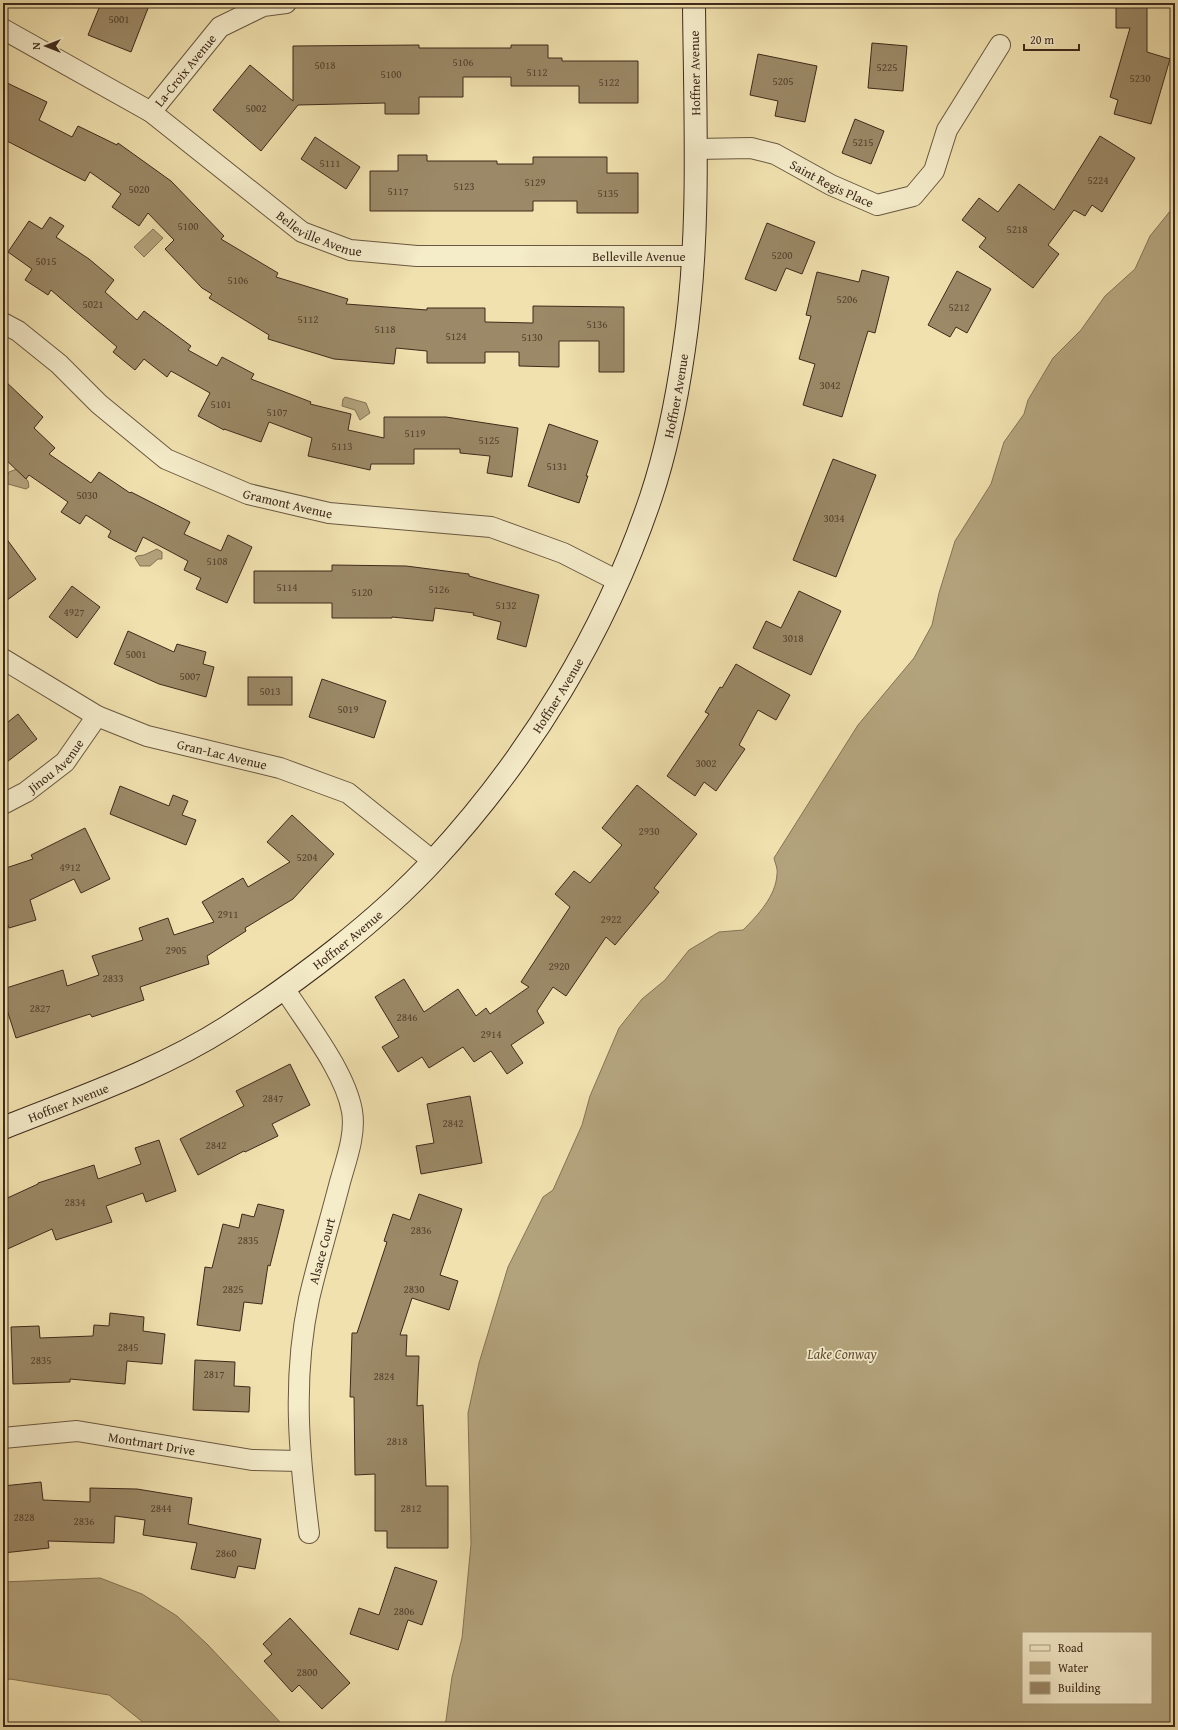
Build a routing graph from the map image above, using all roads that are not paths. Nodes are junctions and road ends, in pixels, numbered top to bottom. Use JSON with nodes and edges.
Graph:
{"nodes":[{"id":1,"x":286,"y":3,"type":"edge"},
{"id":2,"x":694,"y":3,"type":"edge"},
{"id":3,"x":3,"y":28,"type":"edge"},
{"id":4,"x":1000,"y":45,"type":"dead end"},
{"id":5,"x":151,"y":112,"type":"junction"},
{"id":6,"x":696,"y":149,"type":"junction"},
{"id":7,"x":694,"y":256,"type":"junction"},
{"id":8,"x":3,"y":323,"type":"edge"},
{"id":9,"x":618,"y":581,"type":"junction"},
{"id":10,"x":3,"y":659,"type":"edge"},
{"id":11,"x":97,"y":716,"type":"junction"},
{"id":12,"x":3,"y":804,"type":"edge"},
{"id":13,"x":433,"y":861,"type":"junction"},
{"id":14,"x":284,"y":988,"type":"junction"},
{"id":15,"x":3,"y":1128,"type":"edge"},
{"id":16,"x":3,"y":1438,"type":"edge"},
{"id":17,"x":300,"y":1461,"type":"junction"},
{"id":18,"x":308,"y":1533,"type":"dead end"}],
"edges":[{"from":1,"to":5,"type":"street","name":"La-Croix Avenue"},
{"from":2,"to":6,"type":"main road","name":"Hoffner Avenue"},
{"from":3,"to":5,"type":"street","name":"Belleville Avenue"},
{"from":4,"to":6,"type":"street","name":"Saint Regis Place"},
{"from":5,"to":7,"type":"street","name":"Belleville Avenue"},
{"from":6,"to":7,"type":"main road","name":"Hoffner Avenue"},
{"from":7,"to":9,"type":"main road","name":"Hoffner Avenue"},
{"from":8,"to":9,"type":"street","name":"Gramont Avenue"},
{"from":9,"to":13,"type":"main road","name":"Hoffner Avenue"},
{"from":10,"to":11,"type":"street","name":"Gran-Lac Avenue"},
{"from":11,"to":12,"type":"street","name":"Jinou Avenue"},
{"from":11,"to":13,"type":"street","name":"Gran-Lac Avenue"},
{"from":13,"to":14,"type":"main road","name":"Hoffner Avenue"},
{"from":14,"to":15,"type":"main road","name":"Hoffner Avenue"},
{"from":14,"to":17,"type":"street","name":"Alsace Court"},
{"from":16,"to":17,"type":"street","name":"Montmart Drive"},
{"from":17,"to":18,"type":"street","name":"Alsace Court"}]}
